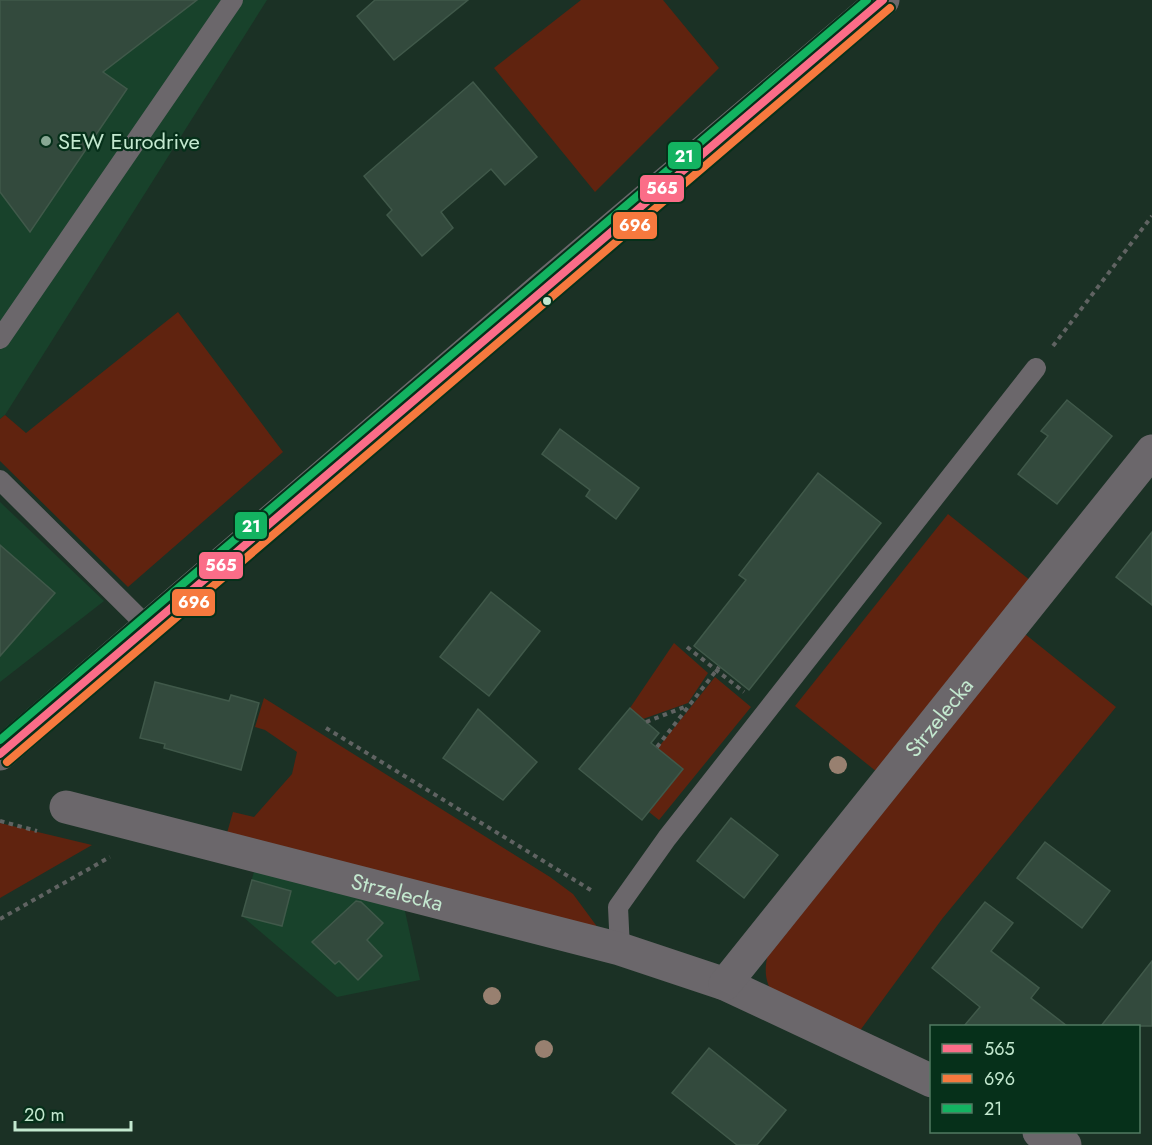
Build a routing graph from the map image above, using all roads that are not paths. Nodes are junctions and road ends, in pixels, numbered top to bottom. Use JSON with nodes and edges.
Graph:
{"nodes":[{"id":1,"x":233,"y":0,"type":"edge"},
{"id":2,"x":883,"y":0,"type":"edge"},
{"id":3,"x":0,"y":339,"type":"edge"},
{"id":4,"x":1036,"y":368,"type":"road end"},
{"id":5,"x":1152,"y":451,"type":"edge"},
{"id":6,"x":0,"y":480,"type":"edge"},
{"id":7,"x":147,"y":626,"type":"junction"},
{"id":8,"x":0,"y":754,"type":"edge"},
{"id":9,"x":66,"y":807,"type":"dead end"},
{"id":10,"x":620,"y":949,"type":"junction"},
{"id":11,"x":725,"y":984,"type":"junction"},
{"id":12,"x":930,"y":1080,"type":"edge"},
{"id":13,"x":1044,"y":1133,"type":"edge"},
{"id":14,"x":1065,"y":1145,"type":"edge"}],
"edges":[{"from":1,"to":3,"type":"lane"},
{"from":2,"to":7,"type":"street"},
{"from":4,"to":10,"type":"lane"},
{"from":5,"to":11,"type":"street","name":"Strzelecka"},
{"from":6,"to":7,"type":"lane"},
{"from":7,"to":8,"type":"street"},
{"from":9,"to":10,"type":"street","name":"Strzelecka"},
{"from":10,"to":11,"type":"street","name":"Strzelecka"},
{"from":11,"to":12,"type":"street","name":"Strzelecka"},
{"from":13,"to":14,"type":"street"}]}
